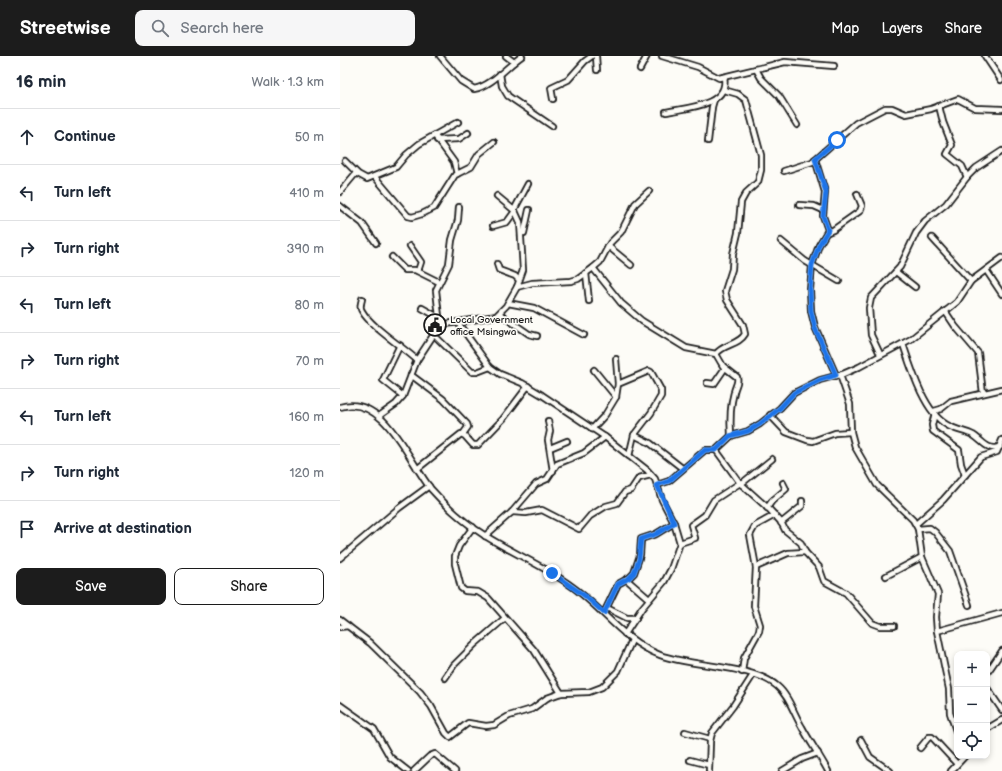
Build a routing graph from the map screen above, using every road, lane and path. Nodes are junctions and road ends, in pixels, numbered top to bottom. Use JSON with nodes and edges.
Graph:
{"nodes":[{"id":1,"x":440,"y":56,"type":"edge"},
{"id":2,"x":506,"y":56,"type":"edge"},
{"id":3,"x":522,"y":56,"type":"edge"},
{"id":4,"x":592,"y":56,"type":"edge"},
{"id":5,"x":596,"y":56,"type":"edge"},
{"id":6,"x":647,"y":56,"type":"edge"},
{"id":7,"x":662,"y":56,"type":"edge"},
{"id":8,"x":985,"y":56,"type":"edge"},
{"id":9,"x":514,"y":62,"type":"junction"},
{"id":10,"x":834,"y":66,"type":"dead end"},
{"id":11,"x":640,"y":69,"type":"dead end"},
{"id":12,"x":756,"y":69,"type":"junction"},
{"id":13,"x":597,"y":70,"type":"dead end"},
{"id":14,"x":500,"y":74,"type":"junction"},
{"id":15,"x":724,"y":77,"type":"junction"},
{"id":16,"x":1001,"y":80,"type":"edge"},
{"id":17,"x":724,"y":90,"type":"junction"},
{"id":18,"x":553,"y":99,"type":"dead end"},
{"id":19,"x":714,"y":100,"type":"junction"},
{"id":20,"x":939,"y":106,"type":"junction"},
{"id":21,"x":1002,"y":109,"type":"edge"},
{"id":22,"x":666,"y":112,"type":"dead end"},
{"id":23,"x":458,"y":122,"type":"dead end"},
{"id":24,"x":797,"y":125,"type":"dead end"},
{"id":25,"x":552,"y":126,"type":"dead end"},
{"id":26,"x":468,"y":133,"type":"dead end"},
{"id":27,"x":436,"y":138,"type":"junction"},
{"id":28,"x":708,"y":141,"type":"dead end"},
{"id":29,"x":494,"y":142,"type":"dead end"},
{"id":30,"x":1002,"y":151,"type":"edge"},
{"id":31,"x":815,"y":159,"type":"junction"},
{"id":32,"x":345,"y":161,"type":"dead end"},
{"id":33,"x":784,"y":172,"type":"dead end"},
{"id":34,"x":357,"y":173,"type":"junction"},
{"id":35,"x":457,"y":174,"type":"junction"},
{"id":36,"x":375,"y":177,"type":"junction"},
{"id":37,"x":967,"y":177,"type":"junction"},
{"id":38,"x":528,"y":184,"type":"dead end"},
{"id":39,"x":649,"y":191,"type":"dead end"},
{"id":40,"x":340,"y":192,"type":"edge"},
{"id":41,"x":857,"y":194,"type":"dead end"},
{"id":42,"x":497,"y":196,"type":"dead end"},
{"id":43,"x":799,"y":205,"type":"dead end"},
{"id":44,"x":340,"y":206,"type":"edge"},
{"id":45,"x":459,"y":208,"type":"dead end"},
{"id":46,"x":529,"y":210,"type":"dead end"},
{"id":47,"x":823,"y":210,"type":"junction"},
{"id":48,"x":514,"y":211,"type":"junction"},
{"id":49,"x":493,"y":226,"type":"dead end"},
{"id":50,"x":828,"y":232,"type":"junction"},
{"id":51,"x":522,"y":236,"type":"junction"},
{"id":52,"x":932,"y":238,"type":"dead end"},
{"id":53,"x":781,"y":241,"type":"dead end"},
{"id":54,"x":376,"y":243,"type":"dead end"},
{"id":55,"x":410,"y":246,"type":"dead end"},
{"id":56,"x":608,"y":246,"type":"junction"},
{"id":57,"x":392,"y":257,"type":"dead end"},
{"id":58,"x":1002,"y":258,"type":"edge"},
{"id":59,"x":497,"y":264,"type":"dead end"},
{"id":60,"x":631,"y":265,"type":"dead end"},
{"id":61,"x":812,"y":265,"type":"junction"},
{"id":62,"x":593,"y":268,"type":"junction"},
{"id":63,"x":986,"y":270,"type":"junction"},
{"id":64,"x":418,"y":271,"type":"junction"},
{"id":65,"x":896,"y":272,"type":"junction"},
{"id":66,"x":586,"y":273,"type":"junction"},
{"id":67,"x":519,"y":280,"type":"junction"},
{"id":68,"x":839,"y":281,"type":"dead end"},
{"id":69,"x":971,"y":281,"type":"junction"},
{"id":70,"x":439,"y":282,"type":"junction"},
{"id":71,"x":517,"y":287,"type":"junction"},
{"id":72,"x":915,"y":287,"type":"dead end"},
{"id":73,"x":1002,"y":294,"type":"edge"},
{"id":74,"x":362,"y":299,"type":"dead end"},
{"id":75,"x":589,"y":301,"type":"dead end"},
{"id":76,"x":508,"y":303,"type":"junction"},
{"id":77,"x":422,"y":308,"type":"dead end"},
{"id":78,"x":946,"y":311,"type":"junction"},
{"id":79,"x":500,"y":314,"type":"junction"},
{"id":80,"x":438,"y":317,"type":"junction"},
{"id":81,"x":458,"y":323,"type":"junction"},
{"id":82,"x":440,"y":325,"type":"junction"},
{"id":83,"x":433,"y":334,"type":"junction"},
{"id":84,"x":584,"y":335,"type":"dead end"},
{"id":85,"x":537,"y":336,"type":"dead end"},
{"id":86,"x":903,"y":344,"type":"junction"},
{"id":87,"x":400,"y":345,"type":"junction"},
{"id":88,"x":716,"y":354,"type":"junction"},
{"id":89,"x":880,"y":354,"type":"junction"},
{"id":90,"x":616,"y":359,"type":"dead end"},
{"id":91,"x":418,"y":360,"type":"junction"},
{"id":92,"x":490,"y":367,"type":"junction"},
{"id":93,"x":725,"y":368,"type":"junction"},
{"id":94,"x":594,"y":370,"type":"dead end"},
{"id":95,"x":411,"y":375,"type":"junction"},
{"id":96,"x":838,"y":375,"type":"junction"},
{"id":97,"x":707,"y":383,"type":"dead end"},
{"id":98,"x":618,"y":384,"type":"junction"},
{"id":99,"x":528,"y":386,"type":"junction"},
{"id":100,"x":1002,"y":389,"type":"edge"},
{"id":101,"x":983,"y":393,"type":"junction"},
{"id":102,"x":403,"y":396,"type":"junction"},
{"id":103,"x":616,"y":398,"type":"junction"},
{"id":104,"x":340,"y":407,"type":"edge"},
{"id":105,"x":934,"y":412,"type":"junction"},
{"id":106,"x":770,"y":415,"type":"junction"},
{"id":107,"x":379,"y":416,"type":"junction"},
{"id":108,"x":548,"y":421,"type":"dead end"},
{"id":109,"x":592,"y":429,"type":"junction"},
{"id":110,"x":850,"y":432,"type":"junction"},
{"id":111,"x":463,"y":434,"type":"junction"},
{"id":112,"x":634,"y":435,"type":"junction"},
{"id":113,"x":730,"y":436,"type":"junction"},
{"id":114,"x":604,"y":437,"type":"junction"},
{"id":115,"x":1002,"y":440,"type":"edge"},
{"id":116,"x":567,"y":441,"type":"dead end"},
{"id":117,"x":550,"y":448,"type":"junction"},
{"id":118,"x":1000,"y":449,"type":"edge"},
{"id":119,"x":716,"y":450,"type":"junction"},
{"id":120,"x":629,"y":456,"type":"junction"},
{"id":121,"x":772,"y":459,"type":"dead end"},
{"id":122,"x":682,"y":468,"type":"junction"},
{"id":123,"x":417,"y":469,"type":"junction"},
{"id":124,"x":553,"y":471,"type":"junction"},
{"id":125,"x":651,"y":475,"type":"junction"},
{"id":126,"x":965,"y":475,"type":"junction"},
{"id":127,"x":740,"y":483,"type":"junction"},
{"id":128,"x":783,"y":483,"type":"dead end"},
{"id":129,"x":657,"y":485,"type":"junction"},
{"id":130,"x":429,"y":486,"type":"junction"},
{"id":131,"x":802,"y":502,"type":"dead end"},
{"id":132,"x":767,"y":508,"type":"junction"},
{"id":133,"x":512,"y":512,"type":"junction"},
{"id":134,"x":775,"y":515,"type":"junction"},
{"id":135,"x":674,"y":523,"type":"junction"},
{"id":136,"x":781,"y":523,"type":"junction"},
{"id":137,"x":916,"y":524,"type":"junction"},
{"id":138,"x":473,"y":527,"type":"junction"},
{"id":139,"x":918,"y":529,"type":"junction"},
{"id":140,"x":485,"y":536,"type":"junction"},
{"id":141,"x":680,"y":543,"type":"junction"},
{"id":142,"x":805,"y":552,"type":"junction"},
{"id":143,"x":922,"y":557,"type":"junction"},
{"id":144,"x":340,"y":558,"type":"edge"},
{"id":145,"x":756,"y":567,"type":"junction"},
{"id":146,"x":886,"y":576,"type":"dead end"},
{"id":147,"x":626,"y":579,"type":"junction"},
{"id":148,"x":649,"y":600,"type":"junction"},
{"id":149,"x":969,"y":605,"type":"dead end"},
{"id":150,"x":607,"y":608,"type":"junction"},
{"id":151,"x":604,"y":613,"type":"junction"},
{"id":152,"x":1002,"y":614,"type":"edge"},
{"id":153,"x":505,"y":618,"type":"junction"},
{"id":154,"x":636,"y":618,"type":"junction"},
{"id":155,"x":340,"y":620,"type":"edge"},
{"id":156,"x":348,"y":626,"type":"junction"},
{"id":157,"x":894,"y":626,"type":"dead end"},
{"id":158,"x":340,"y":627,"type":"edge"},
{"id":159,"x":938,"y":631,"type":"junction"},
{"id":160,"x":625,"y":634,"type":"junction"},
{"id":161,"x":632,"y":640,"type":"junction"},
{"id":162,"x":1002,"y":651,"type":"edge"},
{"id":163,"x":990,"y":669,"type":"edge"},
{"id":164,"x":742,"y":672,"type":"junction"},
{"id":165,"x":753,"y":675,"type":"junction"},
{"id":166,"x":445,"y":678,"type":"dead end"},
{"id":167,"x":990,"y":692,"type":"edge"},
{"id":168,"x":561,"y":693,"type":"junction"},
{"id":169,"x":340,"y":705,"type":"edge"},
{"id":170,"x":1002,"y":710,"type":"edge"},
{"id":171,"x":1002,"y":720,"type":"edge"},
{"id":172,"x":954,"y":725,"type":"edge"},
{"id":173,"x":990,"y":726,"type":"edge"},
{"id":174,"x":685,"y":732,"type":"dead end"},
{"id":175,"x":710,"y":739,"type":"junction"},
{"id":176,"x":861,"y":740,"type":"dead end"},
{"id":177,"x":920,"y":748,"type":"dead end"},
{"id":178,"x":818,"y":753,"type":"junction"},
{"id":179,"x":962,"y":759,"type":"edge"},
{"id":180,"x":690,"y":760,"type":"dead end"},
{"id":181,"x":957,"y":764,"type":"junction"},
{"id":182,"x":709,"y":765,"type":"junction"},
{"id":183,"x":408,"y":771,"type":"edge"},
{"id":184,"x":414,"y":771,"type":"edge"},
{"id":185,"x":455,"y":771,"type":"edge"},
{"id":186,"x":709,"y":771,"type":"edge"},
{"id":187,"x":782,"y":771,"type":"edge"},
{"id":188,"x":828,"y":771,"type":"edge"},
{"id":189,"x":890,"y":771,"type":"edge"},
{"id":190,"x":951,"y":771,"type":"edge"}],
"edges":[{"from":1,"to":14,"type":"street"},
{"from":2,"to":9,"type":"street"},
{"from":3,"to":9,"type":"street"},
{"from":4,"to":18,"type":"street"},
{"from":5,"to":13,"type":"street"},
{"from":6,"to":11,"type":"street"},
{"from":7,"to":15,"type":"street"},
{"from":8,"to":16,"type":"street"},
{"from":9,"to":14,"type":"street"},
{"from":10,"to":12,"type":"street"},
{"from":12,"to":15,"type":"street"},
{"from":12,"to":24,"type":"street"},
{"from":14,"to":25,"type":"street"},
{"from":15,"to":17,"type":"street"},
{"from":17,"to":19,"type":"street"},
{"from":17,"to":88,"type":"street"},
{"from":19,"to":22,"type":"street"},
{"from":19,"to":28,"type":"street"},
{"from":20,"to":21,"type":"street"},
{"from":20,"to":31,"type":"street"},
{"from":20,"to":37,"type":"street"},
{"from":23,"to":27,"type":"street"},
{"from":26,"to":27,"type":"street"},
{"from":27,"to":35,"type":"street"},
{"from":27,"to":36,"type":"street"},
{"from":29,"to":35,"type":"street"},
{"from":30,"to":37,"type":"street"},
{"from":31,"to":33,"type":"street"},
{"from":31,"to":47,"type":"street"},
{"from":32,"to":34,"type":"street"},
{"from":34,"to":36,"type":"street"},
{"from":34,"to":40,"type":"street"},
{"from":35,"to":36,"type":"street"},
{"from":37,"to":65,"type":"street"},
{"from":38,"to":48,"type":"street"},
{"from":39,"to":56,"type":"street"},
{"from":41,"to":50,"type":"street"},
{"from":42,"to":48,"type":"street"},
{"from":43,"to":47,"type":"street"},
{"from":44,"to":54,"type":"street"},
{"from":45,"to":70,"type":"street"},
{"from":46,"to":51,"type":"street"},
{"from":47,"to":50,"type":"street"},
{"from":48,"to":49,"type":"street"},
{"from":48,"to":51,"type":"street"},
{"from":50,"to":61,"type":"street"},
{"from":51,"to":67,"type":"street"},
{"from":52,"to":69,"type":"street"},
{"from":53,"to":61,"type":"street"},
{"from":55,"to":64,"type":"street"},
{"from":56,"to":60,"type":"street"},
{"from":56,"to":62,"type":"street"},
{"from":57,"to":64,"type":"street"},
{"from":58,"to":63,"type":"street"},
{"from":59,"to":67,"type":"street"},
{"from":61,"to":68,"type":"street"},
{"from":61,"to":96,"type":"street"},
{"from":62,"to":66,"type":"street"},
{"from":62,"to":88,"type":"street"},
{"from":63,"to":69,"type":"street"},
{"from":63,"to":73,"type":"street"},
{"from":64,"to":70,"type":"street"},
{"from":65,"to":72,"type":"street"},
{"from":65,"to":89,"type":"street"},
{"from":66,"to":71,"type":"street"},
{"from":66,"to":75,"type":"street"},
{"from":67,"to":71,"type":"street"},
{"from":69,"to":78,"type":"street"},
{"from":70,"to":80,"type":"street"},
{"from":71,"to":76,"type":"street"},
{"from":74,"to":87,"type":"street"},
{"from":76,"to":79,"type":"street"},
{"from":76,"to":84,"type":"street"},
{"from":77,"to":80,"type":"street"},
{"from":78,"to":86,"type":"street"},
{"from":78,"to":101,"type":"street"},
{"from":79,"to":81,"type":"street"},
{"from":79,"to":85,"type":"street"},
{"from":80,"to":82,"type":"street"},
{"from":81,"to":82,"type":"street"},
{"from":81,"to":92,"type":"street"},
{"from":82,"to":83,"type":"street"},
{"from":83,"to":91,"type":"street"},
{"from":83,"to":92,"type":"street"},
{"from":86,"to":89,"type":"street"},
{"from":86,"to":105,"type":"street"},
{"from":87,"to":91,"type":"street"},
{"from":87,"to":102,"type":"street"},
{"from":88,"to":93,"type":"street"},
{"from":89,"to":96,"type":"street"},
{"from":90,"to":98,"type":"street"},
{"from":91,"to":95,"type":"street"},
{"from":92,"to":99,"type":"street"},
{"from":93,"to":97,"type":"street"},
{"from":93,"to":113,"type":"street"},
{"from":94,"to":103,"type":"street"},
{"from":95,"to":102,"type":"street"},
{"from":95,"to":111,"type":"street"},
{"from":96,"to":106,"type":"street"},
{"from":96,"to":110,"type":"street"},
{"from":98,"to":103,"type":"street"},
{"from":98,"to":112,"type":"street"},
{"from":99,"to":109,"type":"street"},
{"from":99,"to":111,"type":"street"},
{"from":100,"to":101,"type":"street"},
{"from":101,"to":105,"type":"street"},
{"from":102,"to":107,"type":"street"},
{"from":103,"to":109,"type":"street"},
{"from":104,"to":107,"type":"street"},
{"from":105,"to":118,"type":"street"},
{"from":105,"to":126,"type":"street"},
{"from":106,"to":110,"type":"street"},
{"from":106,"to":113,"type":"street"},
{"from":107,"to":123,"type":"street"},
{"from":108,"to":117,"type":"street"},
{"from":109,"to":114,"type":"street"},
{"from":110,"to":137,"type":"street"},
{"from":111,"to":123,"type":"street"},
{"from":112,"to":120,"type":"street"},
{"from":112,"to":122,"type":"street"},
{"from":113,"to":119,"type":"street"},
{"from":114,"to":120,"type":"street"},
{"from":114,"to":124,"type":"street"},
{"from":115,"to":118,"type":"street"},
{"from":116,"to":117,"type":"street"},
{"from":117,"to":124,"type":"street"},
{"from":118,"to":126,"type":"street"},
{"from":119,"to":122,"type":"street"},
{"from":119,"to":127,"type":"street"},
{"from":120,"to":125,"type":"street"},
{"from":121,"to":127,"type":"street"},
{"from":122,"to":129,"type":"street"},
{"from":123,"to":130,"type":"street"},
{"from":124,"to":133,"type":"street"},
{"from":125,"to":129,"type":"street"},
{"from":125,"to":133,"type":"street"},
{"from":126,"to":137,"type":"street"},
{"from":127,"to":132,"type":"street"},
{"from":127,"to":141,"type":"street"},
{"from":128,"to":132,"type":"street"},
{"from":129,"to":135,"type":"street"},
{"from":130,"to":138,"type":"street"},
{"from":130,"to":144,"type":"street"},
{"from":131,"to":136,"type":"street"},
{"from":132,"to":134,"type":"street"},
{"from":133,"to":140,"type":"street"},
{"from":134,"to":136,"type":"street"},
{"from":134,"to":145,"type":"street"},
{"from":135,"to":141,"type":"street"},
{"from":135,"to":147,"type":"street"},
{"from":136,"to":142,"type":"street"},
{"from":137,"to":139,"type":"street"},
{"from":138,"to":140,"type":"street"},
{"from":138,"to":153,"type":"street"},
{"from":139,"to":143,"type":"street"},
{"from":139,"to":149,"type":"street"},
{"from":140,"to":151,"type":"street"},
{"from":141,"to":148,"type":"street"},
{"from":142,"to":145,"type":"street"},
{"from":142,"to":157,"type":"street"},
{"from":143,"to":146,"type":"street"},
{"from":143,"to":159,"type":"street"},
{"from":145,"to":164,"type":"street"},
{"from":147,"to":148,"type":"street"},
{"from":147,"to":150,"type":"street"},
{"from":148,"to":154,"type":"street"},
{"from":150,"to":151,"type":"street"},
{"from":150,"to":154,"type":"street"},
{"from":151,"to":160,"type":"street"},
{"from":152,"to":159,"type":"street"},
{"from":153,"to":166,"type":"street"},
{"from":153,"to":168,"type":"street"},
{"from":154,"to":160,"type":"street"},
{"from":155,"to":156,"type":"street"},
{"from":156,"to":158,"type":"street"},
{"from":156,"to":168,"type":"street"},
{"from":159,"to":172,"type":"street"},
{"from":160,"to":161,"type":"street"},
{"from":161,"to":164,"type":"street"},
{"from":161,"to":168,"type":"street"},
{"from":162,"to":163,"type":"street"},
{"from":164,"to":165,"type":"street"},
{"from":165,"to":175,"type":"street"},
{"from":165,"to":178,"type":"street"},
{"from":167,"to":170,"type":"street"},
{"from":169,"to":183,"type":"street"},
{"from":171,"to":173,"type":"street"},
{"from":174,"to":175,"type":"street"},
{"from":175,"to":182,"type":"street"},
{"from":176,"to":189,"type":"street"},
{"from":177,"to":181,"type":"street"},
{"from":178,"to":187,"type":"street"},
{"from":178,"to":188,"type":"street"},
{"from":179,"to":181,"type":"street"},
{"from":180,"to":182,"type":"street"},
{"from":181,"to":190,"type":"street"},
{"from":182,"to":186,"type":"street"},
{"from":184,"to":185,"type":"street"}]}
